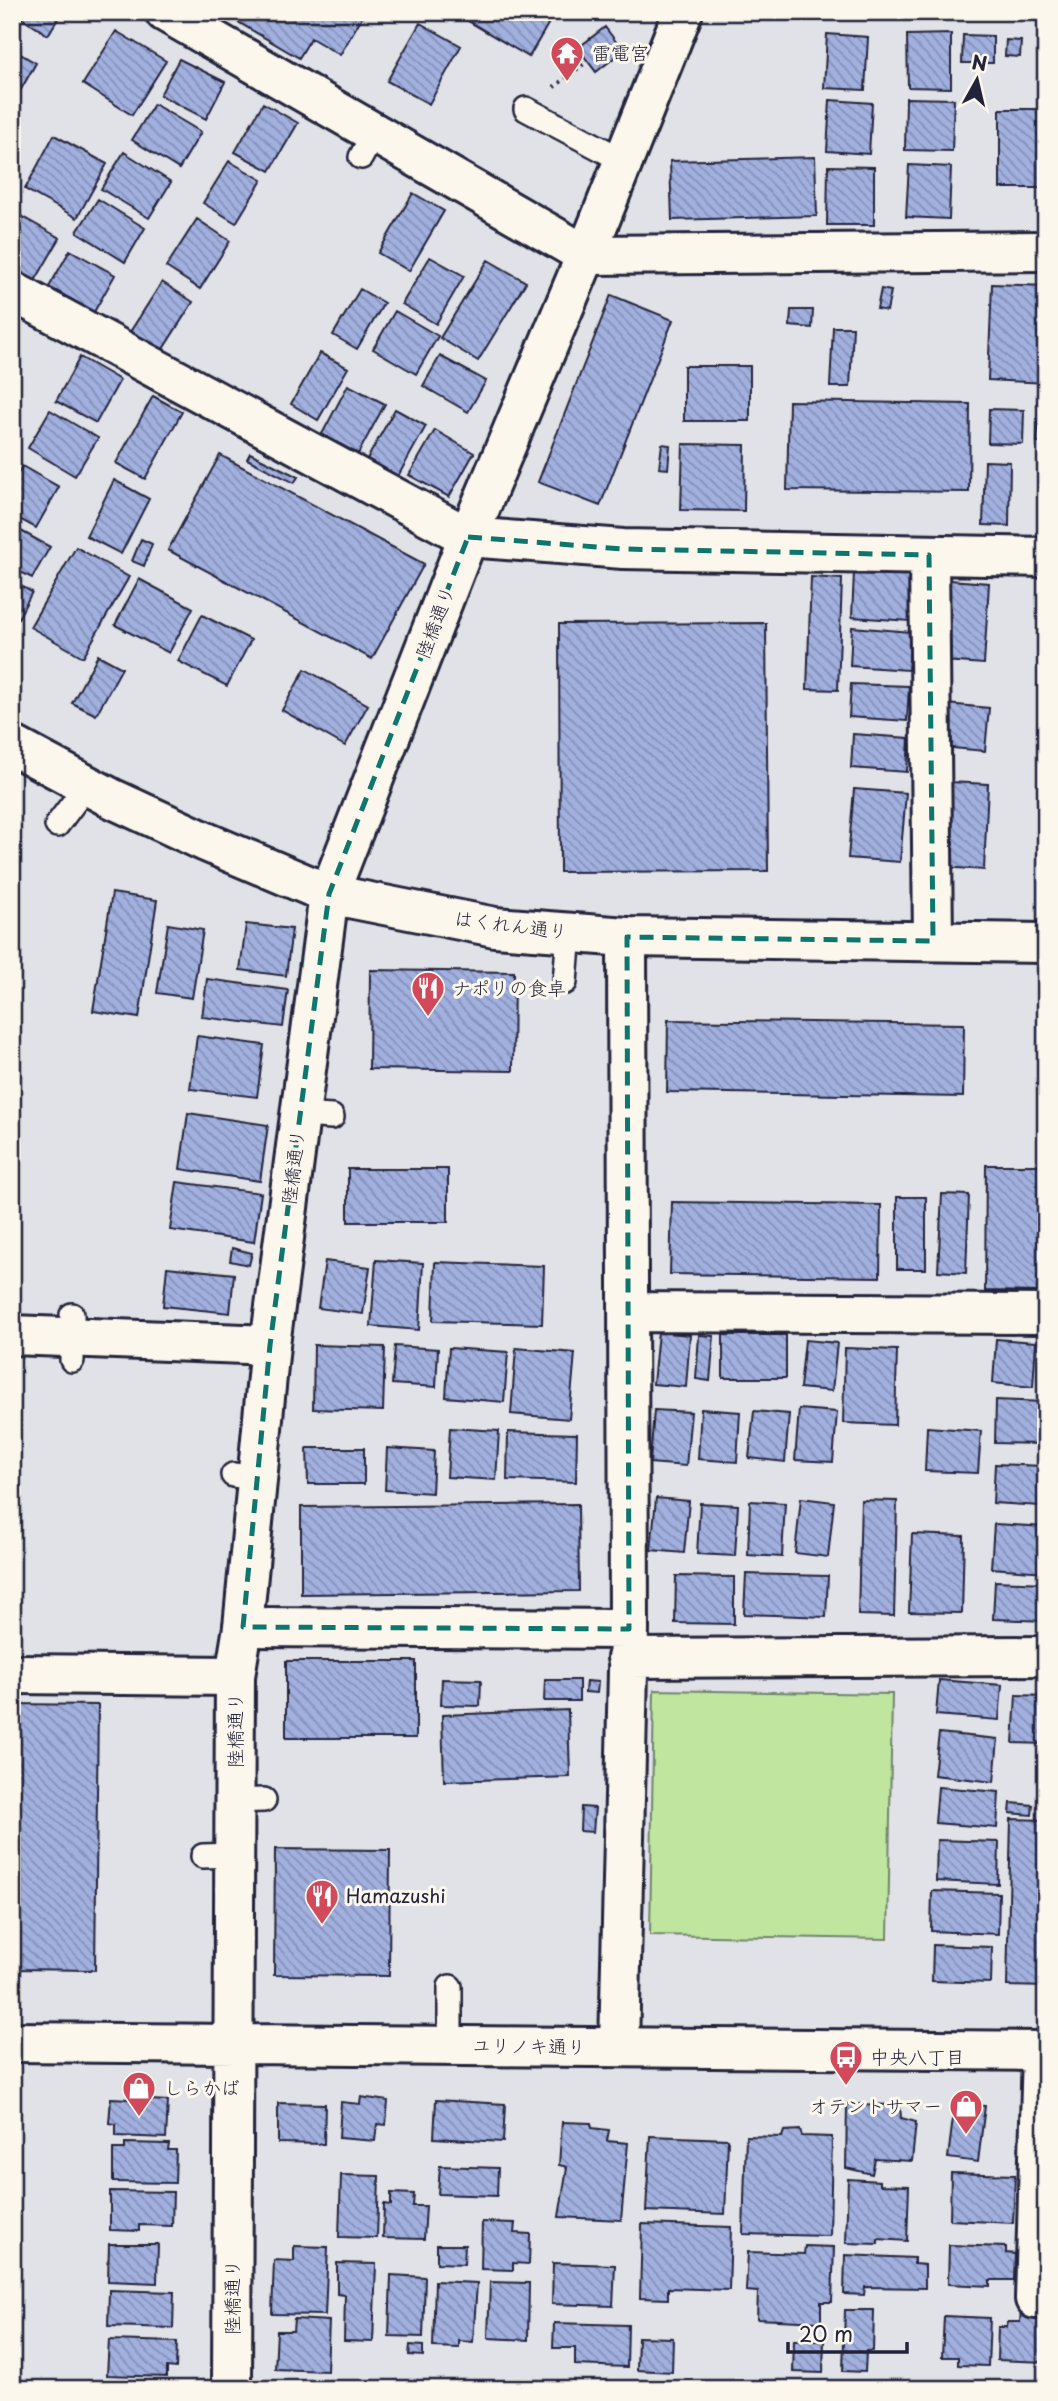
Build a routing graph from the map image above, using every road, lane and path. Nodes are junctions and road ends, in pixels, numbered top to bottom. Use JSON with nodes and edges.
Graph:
{"nodes":[{"id":1,"x":165,"y":12,"type":"edge"},
{"id":2,"x":683,"y":12,"type":"edge"},
{"id":3,"x":526,"y":110,"type":"dead end"},
{"id":4,"x":624,"y":161,"type":"junction"},
{"id":5,"x":1046,"y":251,"type":"edge"},
{"id":6,"x":586,"y":255,"type":"junction"},
{"id":7,"x":12,"y":291,"type":"edge"},
{"id":8,"x":468,"y":537,"type":"junction"},
{"id":9,"x":929,"y":555,"type":"junction"},
{"id":10,"x":1046,"y":557,"type":"edge"},
{"id":11,"x":12,"y":745,"type":"edge"},
{"id":12,"x":87,"y":785,"type":"junction"},
{"id":13,"x":57,"y":825,"type":"dead end"},
{"id":14,"x":329,"y":894,"type":"junction"},
{"id":15,"x":569,"y":933,"type":"junction"},
{"id":16,"x":627,"y":937,"type":"junction"},
{"id":17,"x":933,"y":941,"type":"junction"},
{"id":18,"x":1046,"y":943,"type":"edge"},
{"id":19,"x":565,"y":982,"type":"dead end"},
{"id":20,"x":629,"y":1311,"type":"junction"},
{"id":21,"x":1046,"y":1314,"type":"edge"},
{"id":22,"x":12,"y":1335,"type":"edge"},
{"id":23,"x":270,"y":1345,"type":"junction"},
{"id":24,"x":243,"y":1627,"type":"junction"},
{"id":25,"x":628,"y":1644,"type":"junction"},
{"id":26,"x":1046,"y":1656,"type":"edge"},
{"id":27,"x":12,"y":1674,"type":"edge"},
{"id":28,"x":235,"y":1676,"type":"junction"},
{"id":29,"x":450,"y":1987,"type":"dead end"},
{"id":30,"x":12,"y":2042,"type":"edge"},
{"id":31,"x":233,"y":2042,"type":"junction"},
{"id":32,"x":450,"y":2045,"type":"junction"},
{"id":33,"x":619,"y":2047,"type":"junction"},
{"id":34,"x":1044,"y":2051,"type":"edge"},
{"id":35,"x":1046,"y":2299,"type":"edge"},
{"id":36,"x":232,"y":2389,"type":"edge"}],
"edges":[{"from":1,"to":6,"type":"street"},
{"from":2,"to":4,"type":"street","name":"陸橋通り"},
{"from":3,"to":4,"type":"lane"},
{"from":4,"to":6,"type":"street","name":"陸橋通り"},
{"from":5,"to":6,"type":"street"},
{"from":6,"to":8,"type":"street","name":"陸橋通り"},
{"from":7,"to":8,"type":"street"},
{"from":8,"to":9,"type":"street"},
{"from":8,"to":14,"type":"street","name":"陸橋通り"},
{"from":9,"to":10,"type":"street"},
{"from":9,"to":17,"type":"street"},
{"from":11,"to":12,"type":"street","name":"はくれん通り"},
{"from":12,"to":13,"type":"lane"},
{"from":12,"to":14,"type":"street","name":"はくれん通り"},
{"from":14,"to":15,"type":"street","name":"はくれん通り"},
{"from":14,"to":23,"type":"street","name":"陸橋通り"},
{"from":15,"to":16,"type":"street","name":"はくれん通り"},
{"from":15,"to":19,"type":"lane"},
{"from":16,"to":17,"type":"street","name":"はくれん通り"},
{"from":16,"to":20,"type":"street"},
{"from":17,"to":18,"type":"street","name":"はくれん通り"},
{"from":20,"to":21,"type":"street"},
{"from":20,"to":25,"type":"street"},
{"from":22,"to":23,"type":"street"},
{"from":23,"to":24,"type":"street","name":"陸橋通り"},
{"from":24,"to":25,"type":"street"},
{"from":24,"to":28,"type":"street","name":"陸橋通り"},
{"from":25,"to":26,"type":"street"},
{"from":25,"to":33,"type":"street"},
{"from":27,"to":28,"type":"street"},
{"from":28,"to":31,"type":"street","name":"陸橋通り"},
{"from":29,"to":32,"type":"lane"},
{"from":30,"to":31,"type":"street","name":"ユリノキ通り"},
{"from":31,"to":32,"type":"street","name":"ユリノキ通り"},
{"from":31,"to":36,"type":"street","name":"陸橋通り"},
{"from":32,"to":33,"type":"street","name":"ユリノキ通り"},
{"from":33,"to":34,"type":"street","name":"ユリノキ通り"},
{"from":34,"to":35,"type":"street"}]}
